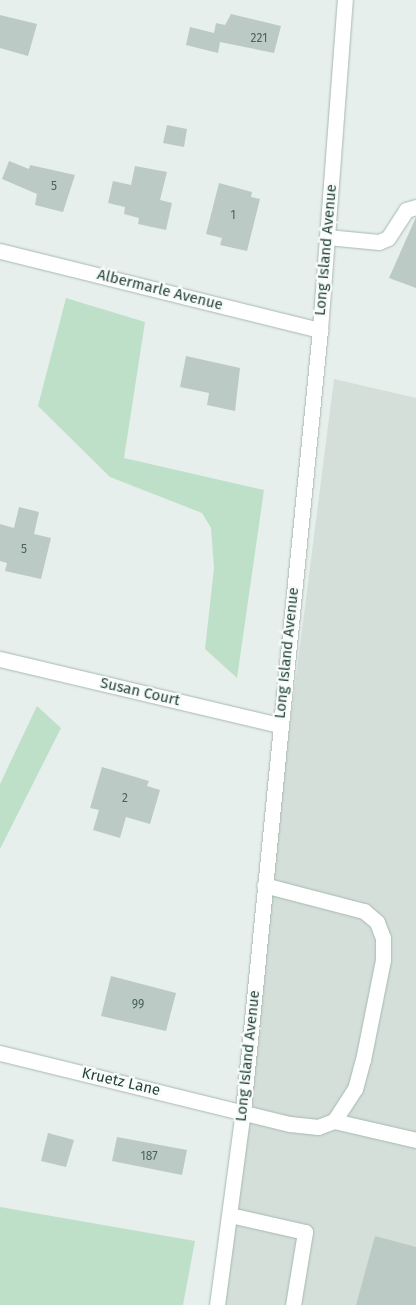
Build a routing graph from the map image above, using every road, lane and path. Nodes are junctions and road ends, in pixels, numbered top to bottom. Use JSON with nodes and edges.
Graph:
{"nodes":[{"id":1,"x":345,"y":0,"type":"edge"},
{"id":2,"x":416,"y":207,"type":"edge"},
{"id":3,"x":327,"y":237,"type":"junction"},
{"id":4,"x":0,"y":250,"type":"edge"},
{"id":5,"x":320,"y":330,"type":"junction"},
{"id":6,"x":0,"y":659,"type":"edge"},
{"id":7,"x":280,"y":725,"type":"junction"},
{"id":8,"x":264,"y":886,"type":"junction"},
{"id":9,"x":0,"y":1053,"type":"edge"},
{"id":10,"x":243,"y":1111,"type":"junction"},
{"id":11,"x":334,"y":1121,"type":"junction"},
{"id":12,"x":416,"y":1140,"type":"edge"},
{"id":13,"x":230,"y":1216,"type":"junction"},
{"id":14,"x":217,"y":1305,"type":"edge"},
{"id":15,"x":293,"y":1305,"type":"edge"}],
"edges":[{"from":1,"to":3,"type":"street","name":"Long Island Avenue"},
{"from":2,"to":3,"type":"street"},
{"from":3,"to":5,"type":"street","name":"Long Island Avenue"},
{"from":4,"to":5,"type":"street","name":"Albermarle Avenue"},
{"from":5,"to":7,"type":"street","name":"Long Island Avenue"},
{"from":6,"to":7,"type":"street","name":"Susan Court"},
{"from":7,"to":8,"type":"street","name":"Long Island Avenue"},
{"from":8,"to":10,"type":"street","name":"Long Island Avenue"},
{"from":8,"to":11,"type":"street"},
{"from":9,"to":10,"type":"street","name":"Kruetz Lane"},
{"from":10,"to":11,"type":"street","name":"Kruetz Lane"},
{"from":10,"to":13,"type":"street","name":"Long Island Avenue"},
{"from":11,"to":12,"type":"street"},
{"from":13,"to":14,"type":"street","name":"Long Island Avenue"},
{"from":13,"to":15,"type":"street"}]}
